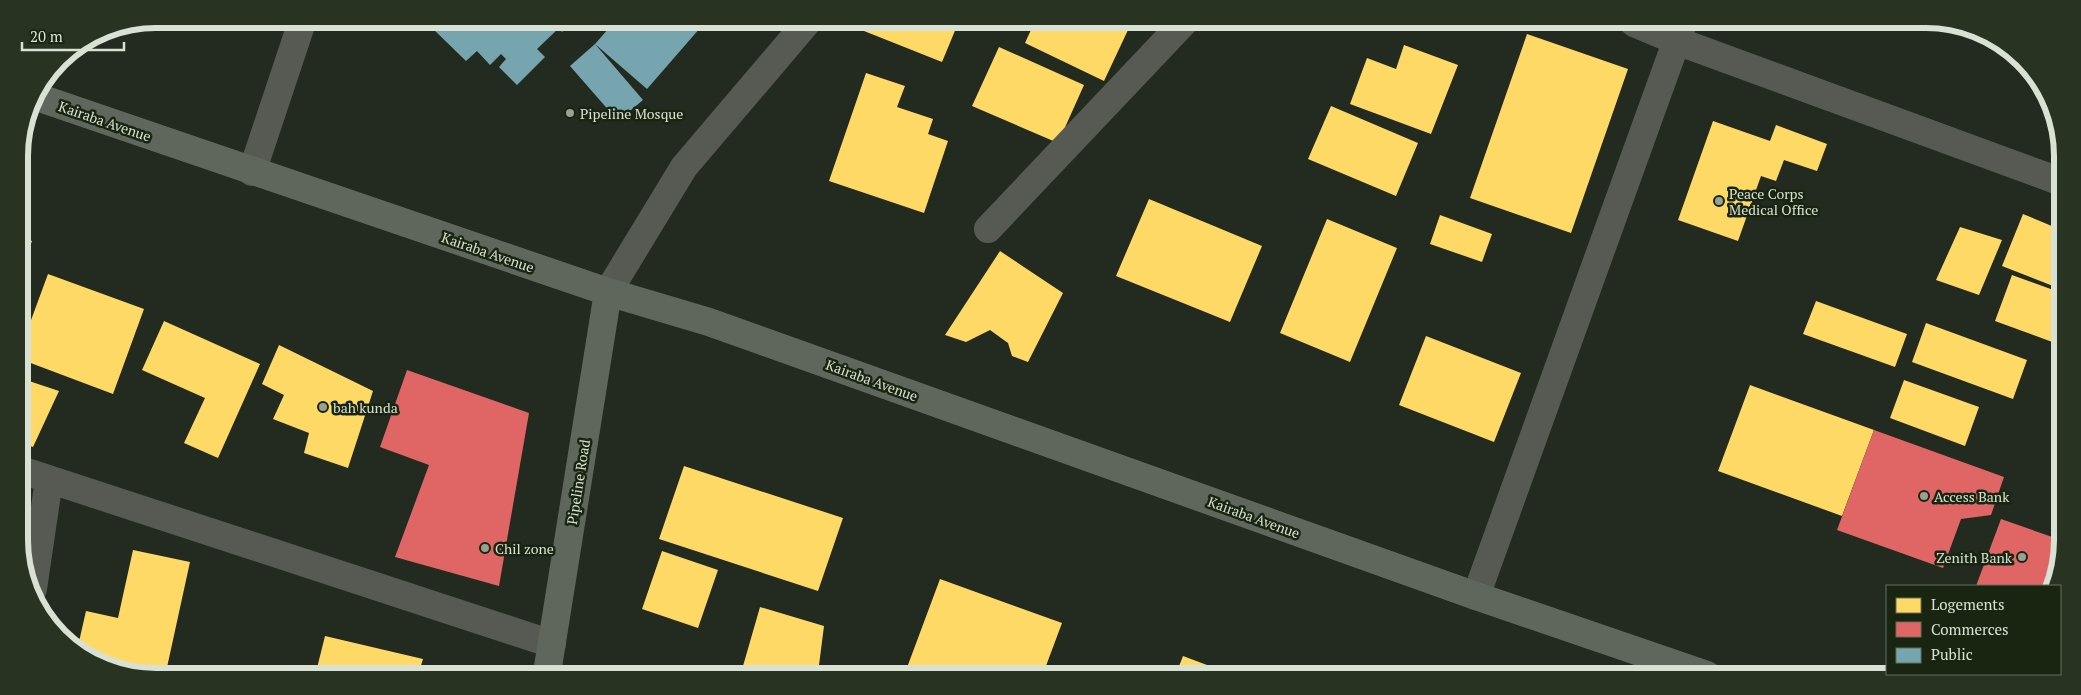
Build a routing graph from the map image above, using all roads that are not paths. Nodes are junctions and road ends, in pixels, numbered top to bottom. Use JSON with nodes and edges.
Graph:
{"nodes":[{"id":1,"x":300,"y":28,"type":"edge"},
{"id":2,"x":802,"y":28,"type":"edge"},
{"id":3,"x":1179,"y":28,"type":"edge"},
{"id":4,"x":1660,"y":28,"type":"edge"},
{"id":5,"x":1680,"y":32,"type":"edge"},
{"id":6,"x":41,"y":99,"type":"edge"},
{"id":7,"x":252,"y":172,"type":"junction"},
{"id":8,"x":2054,"y":178,"type":"edge"},
{"id":9,"x":988,"y":229,"type":"dead end"},
{"id":10,"x":608,"y":292,"type":"junction"},
{"id":11,"x":28,"y":472,"type":"edge"},
{"id":12,"x":49,"y":480,"type":"junction"},
{"id":13,"x":34,"y":581,"type":"edge"},
{"id":14,"x":1476,"y":596,"type":"junction"},
{"id":15,"x":552,"y":644,"type":"junction"},
{"id":16,"x":1684,"y":667,"type":"edge"},
{"id":17,"x":548,"y":668,"type":"edge"}],
"edges":[{"from":1,"to":7,"type":"street"},
{"from":2,"to":10,"type":"street"},
{"from":3,"to":9,"type":"street"},
{"from":4,"to":5,"type":"street"},
{"from":5,"to":8,"type":"street"},
{"from":5,"to":14,"type":"street"},
{"from":6,"to":7,"type":"street","name":"Kairaba Avenue"},
{"from":7,"to":10,"type":"street","name":"Kairaba Avenue"},
{"from":10,"to":14,"type":"street","name":"Kairaba Avenue"},
{"from":10,"to":15,"type":"street","name":"Pipeline Road"},
{"from":11,"to":12,"type":"street"},
{"from":12,"to":13,"type":"street"},
{"from":12,"to":15,"type":"street"},
{"from":14,"to":16,"type":"street","name":"Kairaba Avenue"},
{"from":15,"to":17,"type":"street","name":"Pipeline Road"}]}
